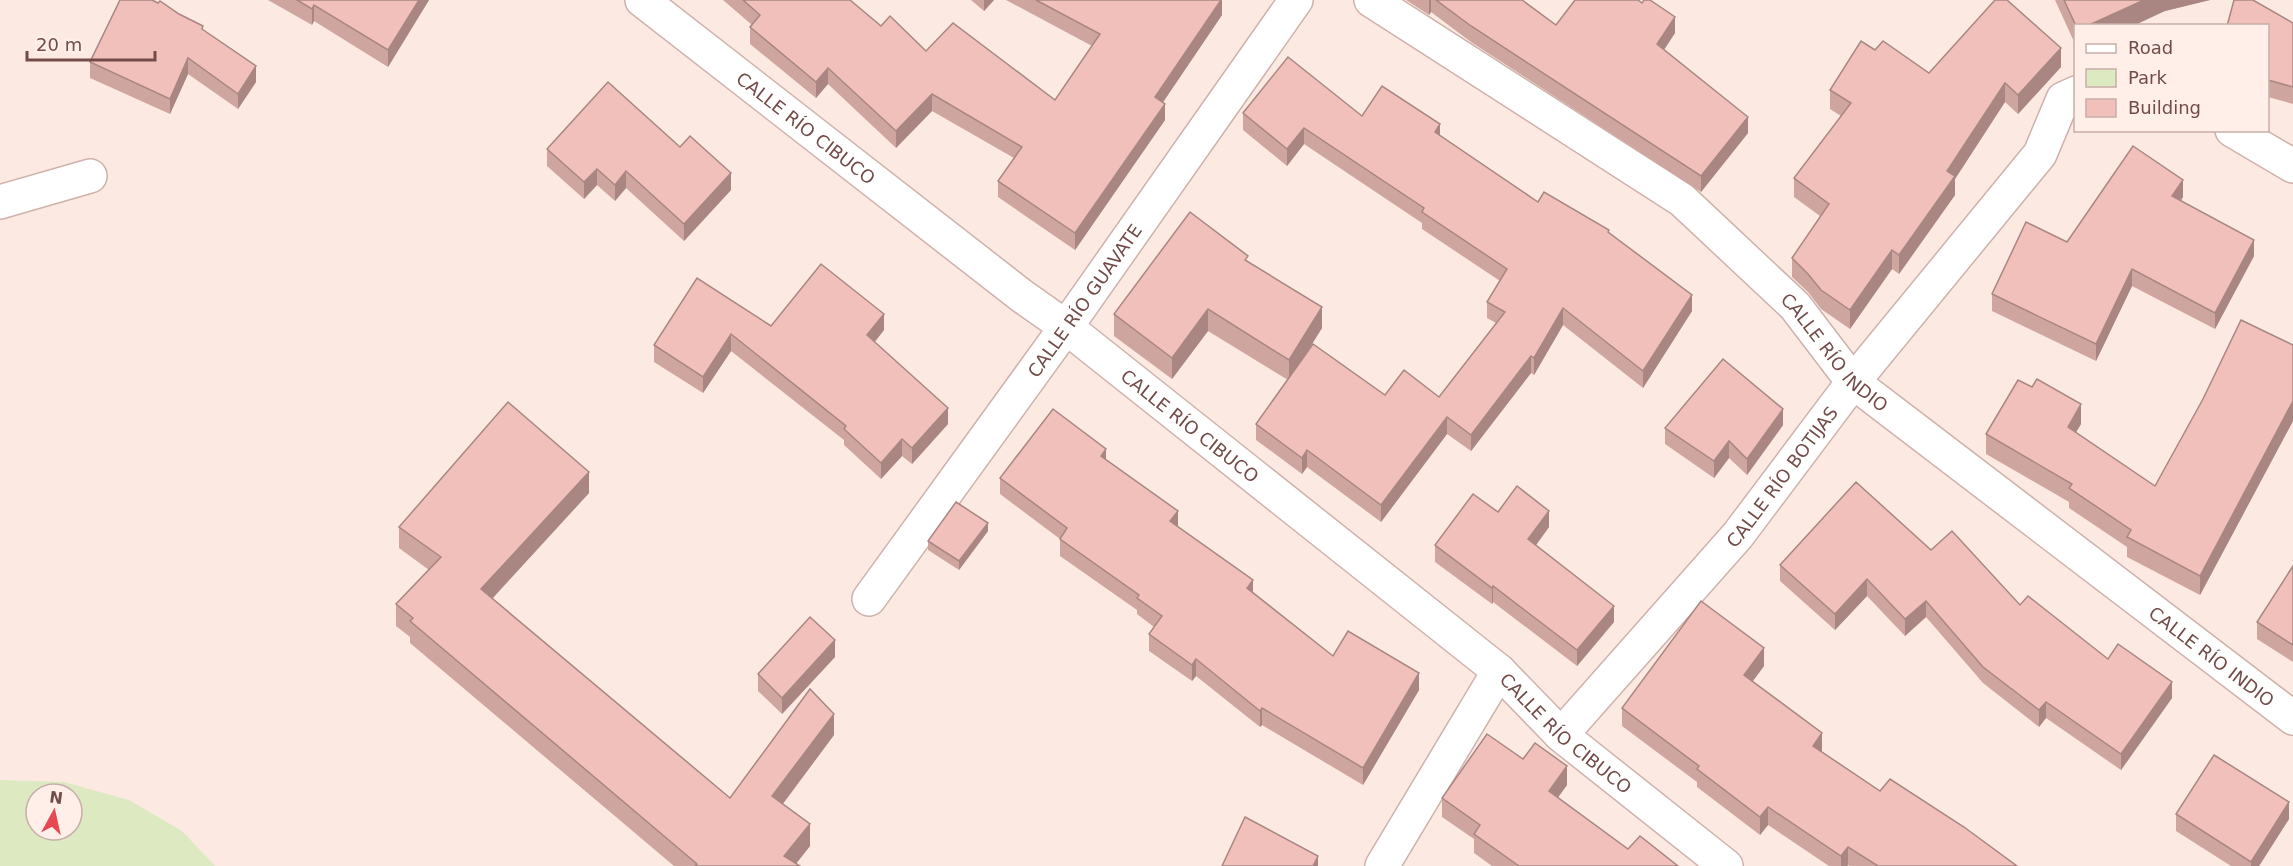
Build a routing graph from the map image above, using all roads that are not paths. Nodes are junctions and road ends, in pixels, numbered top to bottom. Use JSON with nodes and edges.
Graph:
{"nodes":[{"id":1,"x":642,"y":0,"type":"edge"},
{"id":2,"x":1296,"y":0,"type":"edge"},
{"id":3,"x":1371,"y":0,"type":"edge"},
{"id":4,"x":2074,"y":94,"type":"edge"},
{"id":5,"x":2235,"y":132,"type":"edge"},
{"id":6,"x":2293,"y":166,"type":"edge"},
{"id":7,"x":90,"y":176,"type":"dead end"},
{"id":8,"x":0,"y":202,"type":"edge"},
{"id":9,"x":1066,"y":327,"type":"junction"},
{"id":10,"x":1853,"y":382,"type":"junction"},
{"id":11,"x":868,"y":599,"type":"dead end"},
{"id":12,"x":1499,"y":671,"type":"junction"},
{"id":13,"x":2293,"y":718,"type":"edge"},
{"id":14,"x":1561,"y":735,"type":"junction"},
{"id":15,"x":1382,"y":866,"type":"edge"},
{"id":16,"x":1726,"y":866,"type":"edge"}],
"edges":[{"from":1,"to":9,"type":"street","name":"CALLE RÍO CIBUCO"},
{"from":2,"to":9,"type":"street","name":"CALLE RÍO GUAVATE"},
{"from":3,"to":10,"type":"street","name":"CALLE RÍO INDIO"},
{"from":4,"to":10,"type":"street","name":"CALLE RÍO BOTIJAS"},
{"from":5,"to":6,"type":"street"},
{"from":7,"to":8,"type":"street"},
{"from":9,"to":11,"type":"street","name":"CALLE RÍO GUAVATE"},
{"from":9,"to":12,"type":"street","name":"CALLE RÍO CIBUCO"},
{"from":10,"to":13,"type":"street","name":"CALLE RÍO INDIO"},
{"from":10,"to":14,"type":"street","name":"CALLE RÍO BOTIJAS"},
{"from":12,"to":14,"type":"street","name":"CALLE RÍO CIBUCO"},
{"from":12,"to":15,"type":"street"},
{"from":14,"to":16,"type":"street","name":"CALLE RÍO CIBUCO"}]}
